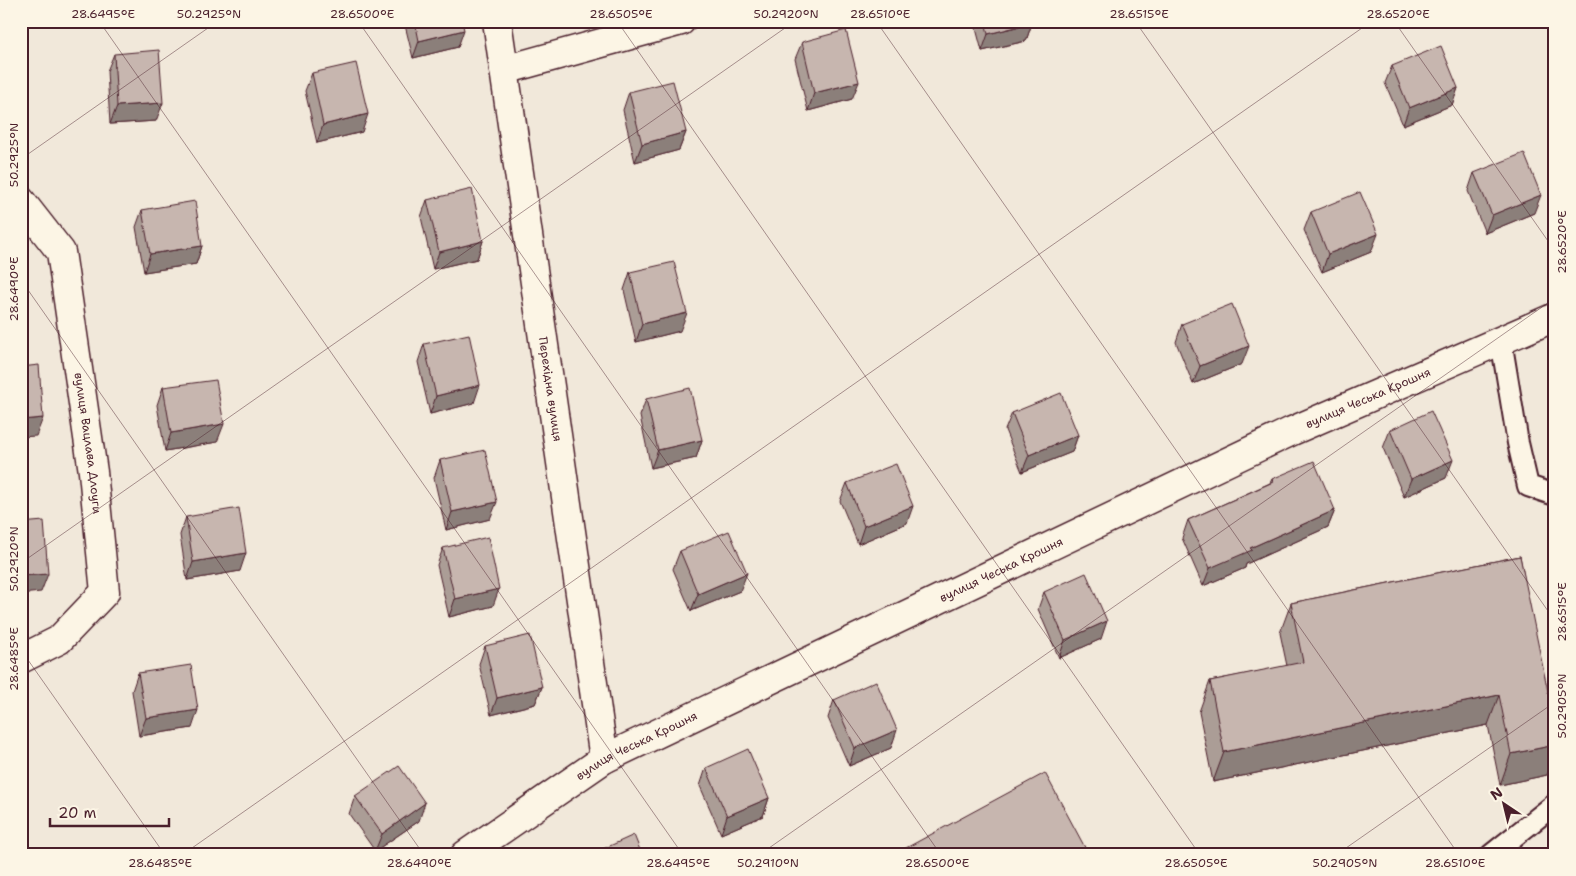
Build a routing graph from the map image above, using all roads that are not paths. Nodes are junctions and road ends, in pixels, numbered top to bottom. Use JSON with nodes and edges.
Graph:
{"nodes":[{"id":1,"x":497,"y":21,"type":"edge"},
{"id":2,"x":682,"y":21,"type":"edge"},
{"id":3,"x":504,"y":70,"type":"junction"},
{"id":4,"x":21,"y":201,"type":"edge"},
{"id":5,"x":1555,"y":317,"type":"edge"},
{"id":6,"x":1501,"y":340,"type":"junction"},
{"id":7,"x":1555,"y":495,"type":"edge"},
{"id":8,"x":21,"y":659,"type":"edge"},
{"id":9,"x":604,"y":759,"type":"junction"},
{"id":10,"x":1555,"y":804,"type":"edge"},
{"id":11,"x":465,"y":855,"type":"edge"},
{"id":12,"x":1491,"y":855,"type":"edge"}],
"edges":[{"from":1,"to":3,"type":"street","name":"Перехідна вулиця"},
{"from":2,"to":3,"type":"street"},
{"from":3,"to":9,"type":"street","name":"Перехідна вулиця"},
{"from":4,"to":8,"type":"street","name":"вулиця Вацлава Длоуги"},
{"from":5,"to":6,"type":"street","name":"вулиця Чеська Крошня"},
{"from":6,"to":7,"type":"lane"},
{"from":6,"to":9,"type":"street","name":"вулиця Чеська Крошня"},
{"from":9,"to":11,"type":"street","name":"вулиця Чеська Крошня"},
{"from":10,"to":12,"type":"lane"}]}
